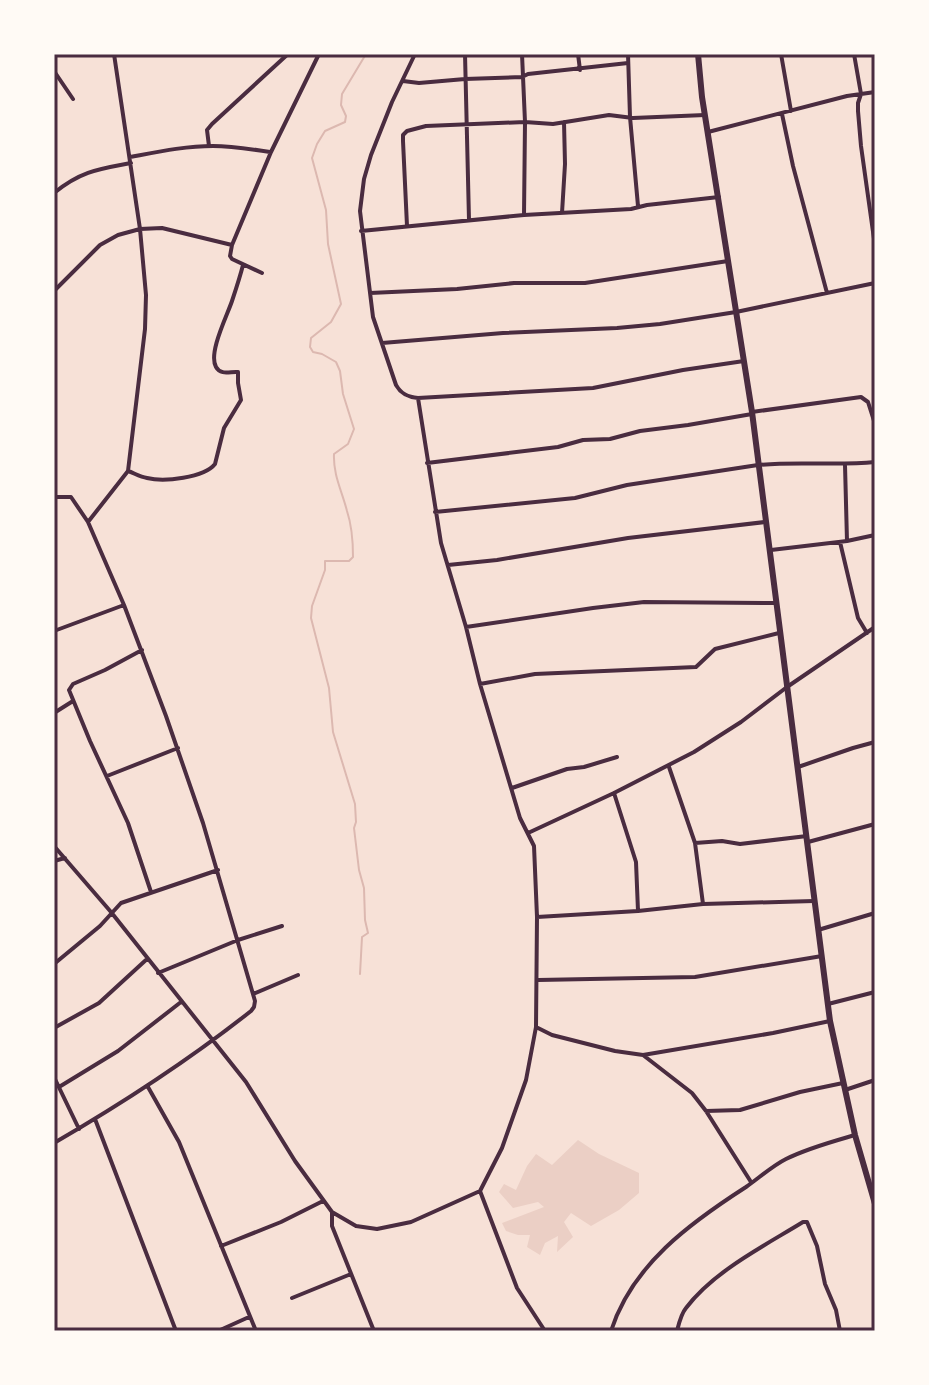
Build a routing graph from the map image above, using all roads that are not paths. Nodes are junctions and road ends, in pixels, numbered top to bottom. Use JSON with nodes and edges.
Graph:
{"nodes":[{"id":1,"x":114,"y":54,"type":"edge"},
{"id":2,"x":288,"y":54,"type":"edge"},
{"id":3,"x":319,"y":54,"type":"edge"},
{"id":4,"x":415,"y":54,"type":"edge"},
{"id":5,"x":465,"y":54,"type":"edge"},
{"id":6,"x":522,"y":54,"type":"edge"},
{"id":7,"x":578,"y":54,"type":"edge"},
{"id":8,"x":628,"y":54,"type":"edge"},
{"id":9,"x":698,"y":54,"type":"edge"},
{"id":10,"x":781,"y":54,"type":"edge"},
{"id":11,"x":854,"y":54,"type":"edge"},
{"id":12,"x":628,"y":63,"type":"junction"},
{"id":13,"x":580,"y":70,"type":"junction"},
{"id":14,"x":54,"y":71,"type":"edge"},
{"id":15,"x":522,"y":77,"type":"junction"},
{"id":16,"x":465,"y":79,"type":"junction"},
{"id":17,"x":403,"y":81,"type":"junction"},
{"id":18,"x":875,"y":92,"type":"edge"},
{"id":19,"x":861,"y":94,"type":"junction"},
{"id":20,"x":73,"y":99,"type":"dead end"},
{"id":21,"x":791,"y":111,"type":"junction"},
{"id":22,"x":782,"y":114,"type":"junction"},
{"id":23,"x":705,"y":115,"type":"junction"},
{"id":24,"x":630,"y":117,"type":"junction"},
{"id":25,"x":525,"y":122,"type":"junction"},
{"id":26,"x":564,"y":122,"type":"junction"},
{"id":27,"x":467,"y":125,"type":"junction"},
{"id":28,"x":708,"y":132,"type":"junction"},
{"id":29,"x":209,"y":146,"type":"junction"},
{"id":30,"x":271,"y":152,"type":"junction"},
{"id":31,"x":130,"y":157,"type":"junction"},
{"id":32,"x":131,"y":163,"type":"junction"},
{"id":33,"x":54,"y":193,"type":"edge"},
{"id":34,"x":719,"y":197,"type":"junction"},
{"id":35,"x":638,"y":206,"type":"junction"},
{"id":36,"x":562,"y":213,"type":"junction"},
{"id":37,"x":524,"y":215,"type":"junction"},
{"id":38,"x":469,"y":220,"type":"junction"},
{"id":39,"x":407,"y":226,"type":"junction"},
{"id":40,"x":140,"y":229,"type":"junction"},
{"id":41,"x":361,"y":231,"type":"junction"},
{"id":42,"x":232,"y":245,"type":"junction"},
{"id":43,"x":875,"y":246,"type":"edge"},
{"id":44,"x":728,"y":261,"type":"junction"},
{"id":45,"x":243,"y":265,"type":"junction"},
{"id":46,"x":262,"y":273,"type":"dead end"},
{"id":47,"x":875,"y":283,"type":"edge"},
{"id":48,"x":54,"y":291,"type":"edge"},
{"id":49,"x":370,"y":293,"type":"junction"},
{"id":50,"x":827,"y":293,"type":"junction"},
{"id":51,"x":736,"y":312,"type":"junction"},
{"id":52,"x":382,"y":343,"type":"junction"},
{"id":53,"x":744,"y":361,"type":"junction"},
{"id":54,"x":418,"y":398,"type":"junction"},
{"id":55,"x":752,"y":413,"type":"junction"},
{"id":56,"x":875,"y":424,"type":"edge"},
{"id":57,"x":875,"y":462,"type":"edge"},
{"id":58,"x":427,"y":463,"type":"junction"},
{"id":59,"x":758,"y":465,"type":"junction"},
{"id":60,"x":845,"y":465,"type":"junction"},
{"id":61,"x":128,"y":471,"type":"junction"},
{"id":62,"x":54,"y":497,"type":"edge"},
{"id":63,"x":435,"y":512,"type":"junction"},
{"id":64,"x":88,"y":522,"type":"junction"},
{"id":65,"x":765,"y":522,"type":"junction"},
{"id":66,"x":875,"y":535,"type":"edge"},
{"id":67,"x":847,"y":541,"type":"junction"},
{"id":68,"x":840,"y":542,"type":"junction"},
{"id":69,"x":768,"y":550,"type":"junction"},
{"id":70,"x":448,"y":565,"type":"junction"},
{"id":71,"x":775,"y":603,"type":"junction"},
{"id":72,"x":124,"y":605,"type":"junction"},
{"id":73,"x":466,"y":627,"type":"junction"},
{"id":74,"x":875,"y":627,"type":"edge"},
{"id":75,"x":54,"y":631,"type":"edge"},
{"id":76,"x":779,"y":633,"type":"junction"},
{"id":77,"x":867,"y":633,"type":"junction"},
{"id":78,"x":142,"y":650,"type":"junction"},
{"id":79,"x":480,"y":684,"type":"junction"},
{"id":80,"x":787,"y":687,"type":"junction"},
{"id":81,"x":73,"y":701,"type":"junction"},
{"id":82,"x":54,"y":713,"type":"edge"},
{"id":83,"x":875,"y":742,"type":"edge"},
{"id":84,"x":178,"y":748,"type":"junction"},
{"id":85,"x":617,"y":757,"type":"dead end"},
{"id":86,"x":669,"y":766,"type":"junction"},
{"id":87,"x":798,"y":767,"type":"junction"},
{"id":88,"x":107,"y":776,"type":"junction"},
{"id":89,"x":512,"y":788,"type":"junction"},
{"id":90,"x":614,"y":793,"type":"junction"},
{"id":91,"x":875,"y":824,"type":"edge"},
{"id":92,"x":528,"y":833,"type":"junction"},
{"id":93,"x":808,"y":839,"type":"junction"},
{"id":94,"x":695,"y":843,"type":"junction"},
{"id":95,"x":54,"y":846,"type":"edge"},
{"id":96,"x":65,"y":858,"type":"junction"},
{"id":97,"x":54,"y":861,"type":"edge"},
{"id":98,"x":218,"y":870,"type":"junction"},
{"id":99,"x":151,"y":892,"type":"junction"},
{"id":100,"x":814,"y":901,"type":"junction"},
{"id":101,"x":703,"y":904,"type":"junction"},
{"id":102,"x":638,"y":911,"type":"junction"},
{"id":103,"x":111,"y":912,"type":"junction"},
{"id":104,"x":875,"y":913,"type":"edge"},
{"id":105,"x":537,"y":917,"type":"junction"},
{"id":106,"x":282,"y":926,"type":"dead end"},
{"id":107,"x":818,"y":930,"type":"junction"},
{"id":108,"x":238,"y":940,"type":"junction"},
{"id":109,"x":822,"y":956,"type":"junction"},
{"id":110,"x":147,"y":959,"type":"junction"},
{"id":111,"x":54,"y":964,"type":"edge"},
{"id":112,"x":158,"y":973,"type":"junction"},
{"id":113,"x":298,"y":975,"type":"dead end"},
{"id":114,"x":537,"y":980,"type":"junction"},
{"id":115,"x":875,"y":992,"type":"edge"},
{"id":116,"x":253,"y":994,"type":"junction"},
{"id":117,"x":181,"y":1002,"type":"junction"},
{"id":118,"x":828,"y":1004,"type":"junction"},
{"id":119,"x":830,"y":1021,"type":"junction"},
{"id":120,"x":536,"y":1027,"type":"junction"},
{"id":121,"x":54,"y":1028,"type":"edge"},
{"id":122,"x":214,"y":1040,"type":"junction"},
{"id":123,"x":643,"y":1055,"type":"junction"},
{"id":124,"x":54,"y":1077,"type":"edge"},
{"id":125,"x":875,"y":1080,"type":"edge"},
{"id":126,"x":844,"y":1086,"type":"junction"},
{"id":127,"x":59,"y":1087,"type":"junction"},
{"id":128,"x":148,"y":1087,"type":"junction"},
{"id":129,"x":706,"y":1111,"type":"junction"},
{"id":130,"x":95,"y":1119,"type":"junction"},
{"id":131,"x":79,"y":1129,"type":"junction"},
{"id":132,"x":855,"y":1135,"type":"junction"},
{"id":133,"x":54,"y":1143,"type":"edge"},
{"id":134,"x":752,"y":1183,"type":"junction"},
{"id":135,"x":480,"y":1191,"type":"junction"},
{"id":136,"x":323,"y":1201,"type":"junction"},
{"id":137,"x":875,"y":1202,"type":"edge"},
{"id":138,"x":332,"y":1212,"type":"junction"},
{"id":139,"x":221,"y":1246,"type":"junction"},
{"id":140,"x":351,"y":1274,"type":"junction"},
{"id":141,"x":292,"y":1298,"type":"dead end"},
{"id":142,"x":249,"y":1317,"type":"junction"},
{"id":143,"x":176,"y":1331,"type":"edge"},
{"id":144,"x":218,"y":1331,"type":"edge"},
{"id":145,"x":256,"y":1331,"type":"edge"},
{"id":146,"x":374,"y":1331,"type":"edge"},
{"id":147,"x":545,"y":1331,"type":"edge"},
{"id":148,"x":611,"y":1331,"type":"edge"},
{"id":149,"x":677,"y":1331,"type":"edge"},
{"id":150,"x":840,"y":1331,"type":"edge"}],
"edges":[{"from":1,"to":31,"type":"street"},
{"from":2,"to":29,"type":"street"},
{"from":3,"to":30,"type":"street"},
{"from":4,"to":17,"type":"street"},
{"from":5,"to":16,"type":"street"},
{"from":6,"to":15,"type":"street"},
{"from":7,"to":13,"type":"street"},
{"from":8,"to":12,"type":"street"},
{"from":9,"to":23,"type":"street"},
{"from":10,"to":21,"type":"street"},
{"from":11,"to":19,"type":"street"},
{"from":12,"to":13,"type":"street"},
{"from":12,"to":24,"type":"street"},
{"from":13,"to":15,"type":"street"},
{"from":14,"to":20,"type":"street"},
{"from":15,"to":16,"type":"street"},
{"from":15,"to":25,"type":"street"},
{"from":16,"to":17,"type":"street"},
{"from":16,"to":27,"type":"street"},
{"from":17,"to":41,"type":"street"},
{"from":18,"to":19,"type":"street"},
{"from":19,"to":21,"type":"street"},
{"from":19,"to":43,"type":"street"},
{"from":21,"to":22,"type":"street"},
{"from":22,"to":28,"type":"street"},
{"from":22,"to":50,"type":"street"},
{"from":23,"to":24,"type":"street"},
{"from":23,"to":28,"type":"street"},
{"from":24,"to":26,"type":"street"},
{"from":24,"to":35,"type":"street"},
{"from":25,"to":26,"type":"street"},
{"from":25,"to":27,"type":"street"},
{"from":25,"to":37,"type":"street"},
{"from":26,"to":36,"type":"street"},
{"from":27,"to":38,"type":"street"},
{"from":27,"to":39,"type":"street"},
{"from":28,"to":34,"type":"street"},
{"from":29,"to":30,"type":"street"},
{"from":29,"to":31,"type":"street"},
{"from":30,"to":42,"type":"street"},
{"from":31,"to":32,"type":"street"},
{"from":32,"to":33,"type":"street"},
{"from":32,"to":40,"type":"street"},
{"from":34,"to":35,"type":"street"},
{"from":34,"to":44,"type":"street"},
{"from":35,"to":36,"type":"street"},
{"from":36,"to":37,"type":"street"},
{"from":37,"to":38,"type":"street"},
{"from":38,"to":39,"type":"street"},
{"from":39,"to":41,"type":"street"},
{"from":40,"to":42,"type":"street"},
{"from":40,"to":48,"type":"street"},
{"from":40,"to":61,"type":"street"},
{"from":41,"to":49,"type":"street"},
{"from":42,"to":45,"type":"street"},
{"from":44,"to":49,"type":"street"},
{"from":44,"to":51,"type":"street"},
{"from":45,"to":46,"type":"street"},
{"from":45,"to":61,"type":"street"},
{"from":47,"to":50,"type":"street"},
{"from":49,"to":52,"type":"street"},
{"from":50,"to":51,"type":"street"},
{"from":51,"to":52,"type":"street"},
{"from":51,"to":53,"type":"street"},
{"from":52,"to":54,"type":"street"},
{"from":53,"to":54,"type":"street"},
{"from":53,"to":55,"type":"street"},
{"from":54,"to":58,"type":"street"},
{"from":55,"to":56,"type":"street"},
{"from":55,"to":58,"type":"street"},
{"from":55,"to":59,"type":"street"},
{"from":57,"to":60,"type":"street"},
{"from":58,"to":63,"type":"street"},
{"from":59,"to":60,"type":"street"},
{"from":59,"to":63,"type":"street"},
{"from":59,"to":65,"type":"street"},
{"from":60,"to":67,"type":"street"},
{"from":61,"to":64,"type":"street"},
{"from":62,"to":64,"type":"street"},
{"from":63,"to":70,"type":"street"},
{"from":64,"to":72,"type":"street"},
{"from":65,"to":69,"type":"street"},
{"from":65,"to":70,"type":"street"},
{"from":66,"to":67,"type":"street"},
{"from":67,"to":68,"type":"street"},
{"from":68,"to":69,"type":"street"},
{"from":68,"to":77,"type":"street"},
{"from":69,"to":71,"type":"street"},
{"from":70,"to":73,"type":"street"},
{"from":71,"to":73,"type":"street"},
{"from":71,"to":76,"type":"street"},
{"from":72,"to":75,"type":"street"},
{"from":72,"to":78,"type":"street"},
{"from":73,"to":79,"type":"street"},
{"from":74,"to":77,"type":"street"},
{"from":76,"to":79,"type":"street"},
{"from":76,"to":80,"type":"street"},
{"from":77,"to":80,"type":"street"},
{"from":78,"to":81,"type":"street"},
{"from":78,"to":84,"type":"street"},
{"from":79,"to":89,"type":"street"},
{"from":80,"to":86,"type":"street"},
{"from":80,"to":87,"type":"street"},
{"from":81,"to":82,"type":"street"},
{"from":81,"to":88,"type":"street"},
{"from":83,"to":87,"type":"street"},
{"from":84,"to":88,"type":"street"},
{"from":84,"to":98,"type":"street"},
{"from":85,"to":89,"type":"street"},
{"from":86,"to":90,"type":"street"},
{"from":86,"to":94,"type":"street"},
{"from":87,"to":93,"type":"street"},
{"from":88,"to":99,"type":"street"},
{"from":89,"to":92,"type":"street"},
{"from":90,"to":92,"type":"street"},
{"from":90,"to":102,"type":"street"},
{"from":91,"to":93,"type":"street"},
{"from":92,"to":105,"type":"street"},
{"from":93,"to":94,"type":"street"},
{"from":93,"to":100,"type":"street"},
{"from":94,"to":101,"type":"street"},
{"from":95,"to":96,"type":"street"},
{"from":96,"to":97,"type":"street"},
{"from":96,"to":103,"type":"street"},
{"from":98,"to":99,"type":"street"},
{"from":98,"to":108,"type":"street"},
{"from":99,"to":103,"type":"street"},
{"from":100,"to":101,"type":"street"},
{"from":100,"to":107,"type":"street"},
{"from":101,"to":102,"type":"street"},
{"from":102,"to":105,"type":"street"},
{"from":103,"to":110,"type":"street"},
{"from":103,"to":111,"type":"street"},
{"from":104,"to":107,"type":"street"},
{"from":105,"to":114,"type":"street"},
{"from":106,"to":108,"type":"street"},
{"from":107,"to":109,"type":"street"},
{"from":108,"to":112,"type":"street"},
{"from":108,"to":116,"type":"street"},
{"from":109,"to":114,"type":"street"},
{"from":109,"to":118,"type":"street"},
{"from":110,"to":112,"type":"street"},
{"from":110,"to":121,"type":"street"},
{"from":112,"to":117,"type":"street"},
{"from":113,"to":116,"type":"street"},
{"from":114,"to":120,"type":"street"},
{"from":115,"to":118,"type":"street"},
{"from":116,"to":122,"type":"street"},
{"from":117,"to":122,"type":"street"},
{"from":117,"to":127,"type":"street"},
{"from":118,"to":119,"type":"street"},
{"from":119,"to":123,"type":"street"},
{"from":119,"to":126,"type":"street"},
{"from":120,"to":123,"type":"street"},
{"from":120,"to":135,"type":"street"},
{"from":122,"to":128,"type":"street"},
{"from":122,"to":136,"type":"street"},
{"from":123,"to":129,"type":"street"},
{"from":124,"to":127,"type":"street"},
{"from":125,"to":126,"type":"street"},
{"from":126,"to":129,"type":"street"},
{"from":126,"to":132,"type":"street"},
{"from":127,"to":131,"type":"street"},
{"from":128,"to":130,"type":"street"},
{"from":128,"to":139,"type":"street"},
{"from":129,"to":134,"type":"street"},
{"from":130,"to":131,"type":"street"},
{"from":130,"to":143,"type":"street"},
{"from":131,"to":133,"type":"street"},
{"from":132,"to":134,"type":"street"},
{"from":132,"to":137,"type":"street"},
{"from":134,"to":148,"type":"street"},
{"from":135,"to":138,"type":"street"},
{"from":135,"to":147,"type":"street"},
{"from":136,"to":138,"type":"street"},
{"from":136,"to":139,"type":"street"},
{"from":138,"to":140,"type":"street"},
{"from":139,"to":142,"type":"street"},
{"from":140,"to":141,"type":"street"},
{"from":140,"to":146,"type":"street"},
{"from":142,"to":144,"type":"street"},
{"from":142,"to":145,"type":"street"},
{"from":149,"to":150,"type":"street"}]}
